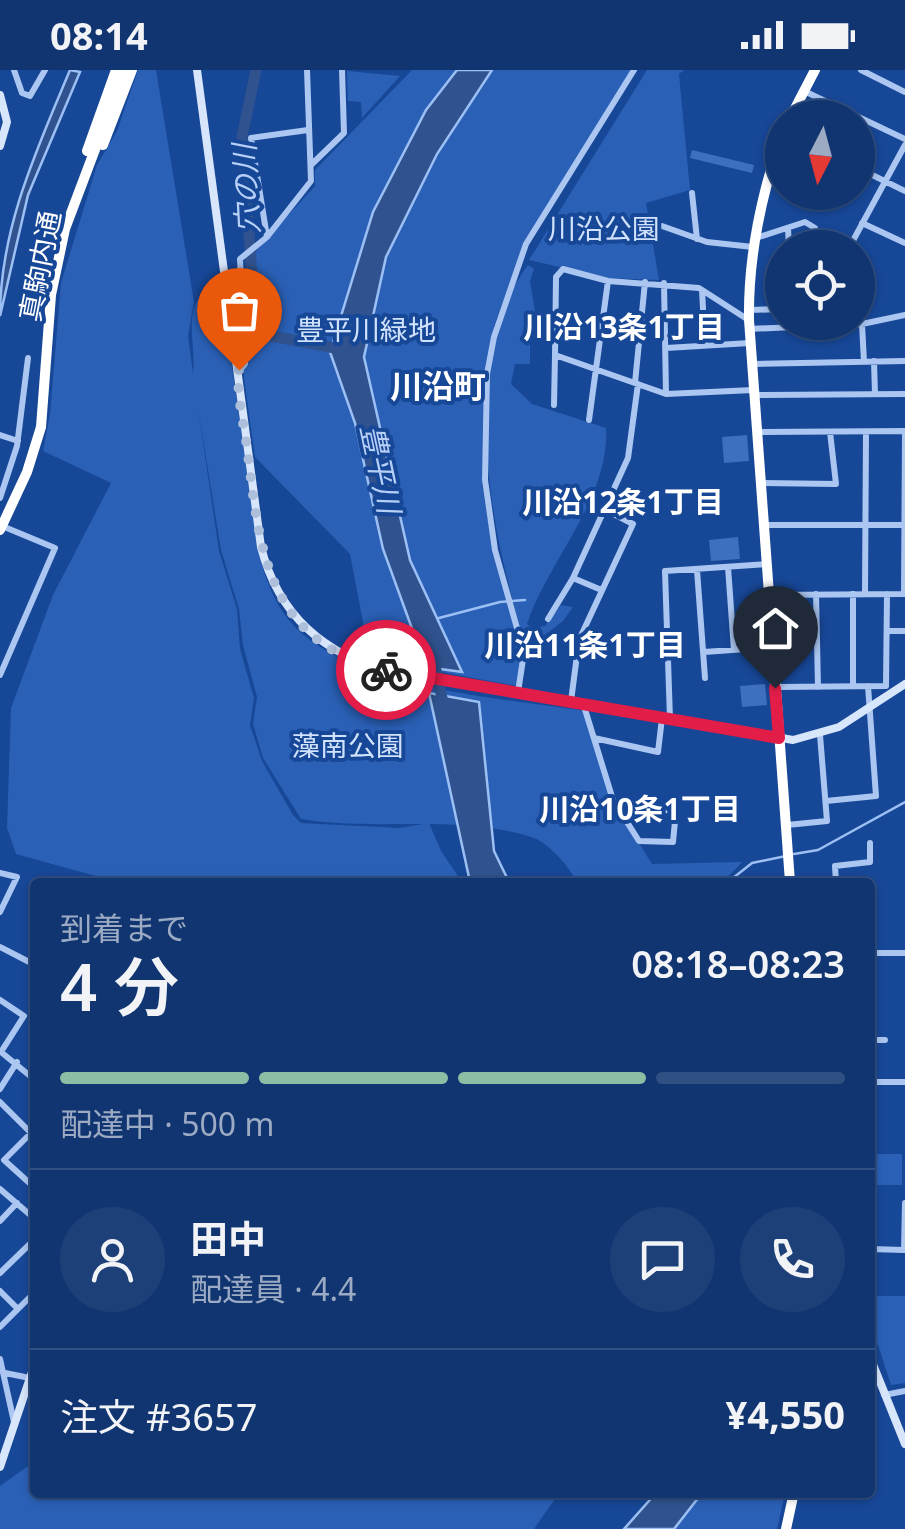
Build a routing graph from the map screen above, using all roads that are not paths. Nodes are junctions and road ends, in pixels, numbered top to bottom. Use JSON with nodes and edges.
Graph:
{"nodes":[{"id":1,"x":14,"y":70,"type":"edge"},
{"id":2,"x":45,"y":70,"type":"edge"},
{"id":3,"x":116,"y":70,"type":"edge"},
{"id":4,"x":128,"y":70,"type":"edge"},
{"id":5,"x":198,"y":70,"type":"edge"},
{"id":6,"x":307,"y":70,"type":"edge"},
{"id":7,"x":342,"y":70,"type":"edge"},
{"id":8,"x":634,"y":70,"type":"edge"},
{"id":9,"x":815,"y":70,"type":"edge"},
{"id":10,"x":860,"y":70,"type":"edge"},
{"id":11,"x":804,"y":91,"type":"junction"},
{"id":12,"x":905,"y":92,"type":"edge"},
{"id":13,"x":0,"y":95,"type":"edge"},
{"id":14,"x":799,"y":100,"type":"edge"},
{"id":15,"x":308,"y":130,"type":"junction"},
{"id":16,"x":905,"y":142,"type":"edge"},
{"id":17,"x":0,"y":146,"type":"edge"},
{"id":18,"x":310,"y":166,"type":"junction"},
{"id":19,"x":875,"y":177,"type":"edge"},
{"id":20,"x":885,"y":182,"type":"junction"},
{"id":21,"x":765,"y":191,"type":"edge"},
{"id":22,"x":905,"y":191,"type":"edge"},
{"id":23,"x":692,"y":193,"type":"dead end"},
{"id":24,"x":77,"y":195,"type":"junction"},
{"id":25,"x":862,"y":223,"type":"junction"},
{"id":26,"x":662,"y":226,"type":"dead end"},
{"id":27,"x":788,"y":228,"type":"joint"},
{"id":28,"x":815,"y":230,"type":"edge"},
{"id":29,"x":858,"y":230,"type":"edge"},
{"id":30,"x":267,"y":238,"type":"junction"},
{"id":31,"x":697,"y":239,"type":"junction"},
{"id":32,"x":754,"y":243,"type":"junction"},
{"id":33,"x":905,"y":243,"type":"edge"},
{"id":34,"x":608,"y":280,"type":"junction"},
{"id":35,"x":645,"y":282,"type":"junction"},
{"id":36,"x":664,"y":283,"type":"junction"},
{"id":37,"x":702,"y":290,"type":"junction"},
{"id":38,"x":765,"y":315,"type":"edge"},
{"id":39,"x":905,"y":315,"type":"edge"},
{"id":40,"x":749,"y":320,"type":"junction"},
{"id":41,"x":765,"y":321,"type":"edge"},
{"id":42,"x":875,"y":321,"type":"edge"},
{"id":43,"x":863,"y":340,"type":"edge"},
{"id":44,"x":750,"y":343,"type":"junction"},
{"id":45,"x":706,"y":345,"type":"junction"},
{"id":46,"x":666,"y":348,"type":"junction"},
{"id":47,"x":555,"y":355,"type":"junction"},
{"id":48,"x":28,"y":358,"type":"dead end"},
{"id":49,"x":874,"y":361,"type":"junction"},
{"id":50,"x":905,"y":361,"type":"edge"},
{"id":51,"x":864,"y":362,"type":"junction"},
{"id":52,"x":751,"y":364,"type":"junction"},
{"id":53,"x":595,"y":369,"type":"junction"},
{"id":54,"x":237,"y":372,"type":"junction"},
{"id":55,"x":636,"y":384,"type":"junction"},
{"id":56,"x":754,"y":392,"type":"junction"},
{"id":57,"x":666,"y":394,"type":"junction"},
{"id":58,"x":875,"y":394,"type":"junction"},
{"id":59,"x":905,"y":394,"type":"edge"},
{"id":60,"x":554,"y":405,"type":"dead end"},
{"id":61,"x":590,"y":420,"type":"dead end"},
{"id":62,"x":757,"y":432,"type":"junction"},
{"id":63,"x":830,"y":432,"type":"junction"},
{"id":64,"x":866,"y":432,"type":"junction"},
{"id":65,"x":905,"y":432,"type":"edge"},
{"id":66,"x":0,"y":435,"type":"edge"},
{"id":67,"x":18,"y":441,"type":"junction"},
{"id":68,"x":760,"y":483,"type":"junction"},
{"id":69,"x":0,"y":498,"type":"edge"},
{"id":70,"x":604,"y":510,"type":"junction"},
{"id":71,"x":764,"y":525,"type":"junction"},
{"id":72,"x":866,"y":525,"type":"junction"},
{"id":73,"x":904,"y":525,"type":"edge"},
{"id":74,"x":1,"y":528,"type":"edge"},
{"id":75,"x":766,"y":564,"type":"junction"},
{"id":76,"x":728,"y":567,"type":"junction"},
{"id":77,"x":697,"y":569,"type":"junction"},
{"id":78,"x":573,"y":578,"type":"junction"},
{"id":79,"x":600,"y":589,"type":"junction"},
{"id":80,"x":816,"y":594,"type":"junction"},
{"id":81,"x":853,"y":594,"type":"junction"},
{"id":82,"x":865,"y":594,"type":"junction"},
{"id":83,"x":887,"y":594,"type":"junction"},
{"id":84,"x":905,"y":594,"type":"edge"},
{"id":85,"x":768,"y":595,"type":"junction"},
{"id":86,"x":548,"y":619,"type":"dead end"},
{"id":87,"x":905,"y":631,"type":"edge"},
{"id":88,"x":887,"y":632,"type":"junction"},
{"id":89,"x":772,"y":648,"type":"junction"},
{"id":90,"x":734,"y":650,"type":"junction"},
{"id":91,"x":704,"y":652,"type":"junction"},
{"id":92,"x":0,"y":675,"type":"edge"},
{"id":93,"x":705,"y":678,"type":"dead end"},
{"id":94,"x":905,"y":684,"type":"edge"},
{"id":95,"x":818,"y":686,"type":"junction"},
{"id":96,"x":853,"y":686,"type":"junction"},
{"id":97,"x":868,"y":686,"type":"junction"},
{"id":98,"x":775,"y":688,"type":"junction"},
{"id":99,"x":518,"y":692,"type":"junction"},
{"id":100,"x":572,"y":701,"type":"junction"},
{"id":101,"x":583,"y":704,"type":"junction"},
{"id":102,"x":871,"y":710,"type":"junction"},
{"id":103,"x":666,"y":719,"type":"junction"},
{"id":104,"x":820,"y":736,"type":"junction"},
{"id":105,"x":594,"y":738,"type":"junction"},
{"id":106,"x":779,"y":738,"type":"junction"},
{"id":107,"x":826,"y":800,"type":"junction"},
{"id":108,"x":622,"y":814,"type":"junction"},
{"id":109,"x":786,"y":826,"type":"junction"},
{"id":110,"x":870,"y":843,"type":"dead end"},
{"id":111,"x":0,"y":874,"type":"edge"},
{"id":112,"x":790,"y":878,"type":"edge"},
{"id":113,"x":836,"y":878,"type":"edge"},
{"id":114,"x":0,"y":912,"type":"edge"},
{"id":115,"x":0,"y":946,"type":"edge"},
{"id":116,"x":875,"y":952,"type":"edge"},
{"id":117,"x":905,"y":953,"type":"edge"},
{"id":118,"x":30,"y":962,"type":"edge"},
{"id":119,"x":0,"y":1000,"type":"edge"},
{"id":120,"x":875,"y":1040,"type":"edge"},
{"id":121,"x":885,"y":1040,"type":"dead end"},
{"id":122,"x":1,"y":1052,"type":"edge"},
{"id":123,"x":17,"y":1062,"type":"junction"},
{"id":124,"x":30,"y":1075,"type":"edge"},
{"id":125,"x":875,"y":1082,"type":"edge"},
{"id":126,"x":905,"y":1082,"type":"edge"},
{"id":127,"x":0,"y":1089,"type":"edge"},
{"id":128,"x":0,"y":1102,"type":"edge"},
{"id":129,"x":30,"y":1128,"type":"edge"},
{"id":130,"x":30,"y":1134,"type":"edge"},
{"id":131,"x":30,"y":1182,"type":"edge"},
{"id":132,"x":0,"y":1189,"type":"edge"},
{"id":133,"x":905,"y":1203,"type":"edge"},
{"id":134,"x":17,"y":1204,"type":"junction"},
{"id":135,"x":30,"y":1215,"type":"edge"},
{"id":136,"x":0,"y":1220,"type":"edge"},
{"id":137,"x":30,"y":1243,"type":"edge"},
{"id":138,"x":875,"y":1249,"type":"edge"},
{"id":139,"x":904,"y":1250,"type":"edge"},
{"id":140,"x":0,"y":1274,"type":"edge"},
{"id":141,"x":0,"y":1291,"type":"edge"},
{"id":142,"x":30,"y":1297,"type":"edge"},
{"id":143,"x":18,"y":1309,"type":"junction"},
{"id":144,"x":0,"y":1327,"type":"edge"},
{"id":145,"x":0,"y":1360,"type":"edge"},
{"id":146,"x":875,"y":1371,"type":"edge"},
{"id":147,"x":5,"y":1372,"type":"junction"},
{"id":148,"x":30,"y":1377,"type":"edge"},
{"id":149,"x":30,"y":1382,"type":"edge"},
{"id":150,"x":905,"y":1391,"type":"edge"},
{"id":151,"x":884,"y":1395,"type":"junction"},
{"id":152,"x":14,"y":1424,"type":"junction"},
{"id":153,"x":905,"y":1444,"type":"edge"},
{"id":154,"x":0,"y":1467,"type":"edge"},
{"id":155,"x":793,"y":1498,"type":"edge"},
{"id":156,"x":786,"y":1529,"type":"edge"}],
"edges":[{"from":1,"to":2,"type":"street"},
{"from":3,"to":24,"type":"highway"},
{"from":4,"to":24,"type":"highway"},
{"from":5,"to":54,"type":"street"},
{"from":6,"to":15,"type":"street"},
{"from":7,"to":18,"type":"street"},
{"from":8,"to":99,"type":"street"},
{"from":9,"to":11,"type":"highway"},
{"from":10,"to":12,"type":"street"},
{"from":11,"to":14,"type":"highway"},
{"from":11,"to":16,"type":"street"},
{"from":13,"to":17,"type":"street"},
{"from":15,"to":18,"type":"street"},
{"from":15,"to":30,"type":"street"},
{"from":16,"to":20,"type":"street"},
{"from":18,"to":30,"type":"street"},
{"from":19,"to":20,"type":"street"},
{"from":20,"to":22,"type":"street"},
{"from":20,"to":25,"type":"street"},
{"from":21,"to":32,"type":"highway"},
{"from":23,"to":31,"type":"street"},
{"from":24,"to":74,"type":"highway","name":"真駒内通"},
{"from":25,"to":29,"type":"street"},
{"from":25,"to":33,"type":"street"},
{"from":26,"to":31,"type":"street"},
{"from":27,"to":28,"type":"street"},
{"from":27,"to":32,"type":"street"},
{"from":30,"to":54,"type":"street"},
{"from":31,"to":32,"type":"street"},
{"from":32,"to":40,"type":"highway"},
{"from":34,"to":35,"type":"street"},
{"from":34,"to":47,"type":"street"},
{"from":34,"to":53,"type":"street"},
{"from":35,"to":36,"type":"street"},
{"from":35,"to":55,"type":"street"},
{"from":36,"to":37,"type":"street"},
{"from":36,"to":46,"type":"street"},
{"from":37,"to":40,"type":"street"},
{"from":37,"to":45,"type":"street"},
{"from":38,"to":40,"type":"street"},
{"from":39,"to":42,"type":"street"},
{"from":40,"to":41,"type":"street"},
{"from":40,"to":44,"type":"highway"},
{"from":43,"to":51,"type":"street"},
{"from":44,"to":45,"type":"street"},
{"from":44,"to":52,"type":"highway"},
{"from":45,"to":46,"type":"street"},
{"from":46,"to":57,"type":"street"},
{"from":47,"to":53,"type":"street"},
{"from":47,"to":60,"type":"street"},
{"from":48,"to":67,"type":"street"},
{"from":49,"to":50,"type":"street"},
{"from":49,"to":51,"type":"street"},
{"from":49,"to":58,"type":"street"},
{"from":51,"to":52,"type":"street"},
{"from":52,"to":56,"type":"highway"},
{"from":53,"to":55,"type":"street"},
{"from":53,"to":61,"type":"street"},
{"from":54,"to":99,"type":"street"},
{"from":55,"to":57,"type":"street"},
{"from":55,"to":70,"type":"street"},
{"from":56,"to":57,"type":"street"},
{"from":56,"to":58,"type":"street"},
{"from":56,"to":62,"type":"highway"},
{"from":58,"to":59,"type":"street"},
{"from":62,"to":63,"type":"street"},
{"from":62,"to":68,"type":"highway"},
{"from":63,"to":64,"type":"street"},
{"from":63,"to":68,"type":"street"},
{"from":64,"to":65,"type":"street"},
{"from":64,"to":72,"type":"street"},
{"from":65,"to":73,"type":"street"},
{"from":66,"to":67,"type":"street"},
{"from":67,"to":69,"type":"street"},
{"from":68,"to":71,"type":"highway"},
{"from":70,"to":78,"type":"street"},
{"from":70,"to":79,"type":"street"},
{"from":71,"to":72,"type":"street"},
{"from":71,"to":75,"type":"highway"},
{"from":72,"to":73,"type":"street"},
{"from":72,"to":82,"type":"street"},
{"from":73,"to":84,"type":"street"},
{"from":74,"to":92,"type":"street"},
{"from":75,"to":76,"type":"street"},
{"from":75,"to":85,"type":"highway"},
{"from":76,"to":77,"type":"street"},
{"from":76,"to":90,"type":"street"},
{"from":77,"to":91,"type":"street"},
{"from":77,"to":103,"type":"street"},
{"from":78,"to":79,"type":"street"},
{"from":78,"to":86,"type":"street"},
{"from":79,"to":100,"type":"street"},
{"from":80,"to":81,"type":"street"},
{"from":80,"to":85,"type":"street"},
{"from":80,"to":95,"type":"street"},
{"from":81,"to":82,"type":"street"},
{"from":81,"to":96,"type":"street"},
{"from":82,"to":83,"type":"street"},
{"from":83,"to":84,"type":"street"},
{"from":83,"to":88,"type":"street"},
{"from":85,"to":89,"type":"highway"},
{"from":87,"to":88,"type":"street"},
{"from":88,"to":97,"type":"street"},
{"from":89,"to":90,"type":"street"},
{"from":89,"to":98,"type":"highway"},
{"from":90,"to":91,"type":"street"},
{"from":91,"to":93,"type":"street"},
{"from":94,"to":102,"type":"street"},
{"from":95,"to":96,"type":"street"},
{"from":95,"to":98,"type":"street"},
{"from":96,"to":97,"type":"street"},
{"from":97,"to":102,"type":"street"},
{"from":98,"to":106,"type":"highway"},
{"from":99,"to":100,"type":"street"},
{"from":100,"to":101,"type":"street"},
{"from":101,"to":103,"type":"street"},
{"from":101,"to":105,"type":"street"},
{"from":102,"to":104,"type":"street"},
{"from":102,"to":107,"type":"street"},
{"from":103,"to":105,"type":"street"},
{"from":103,"to":106,"type":"street"},
{"from":104,"to":106,"type":"street"},
{"from":104,"to":107,"type":"street"},
{"from":105,"to":108,"type":"street"},
{"from":106,"to":109,"type":"highway"},
{"from":107,"to":109,"type":"street"},
{"from":108,"to":108,"type":"street"},
{"from":109,"to":112,"type":"highway"},
{"from":110,"to":113,"type":"street"},
{"from":111,"to":114,"type":"street"},
{"from":115,"to":118,"type":"street"},
{"from":116,"to":117,"type":"street"},
{"from":119,"to":122,"type":"street"},
{"from":120,"to":121,"type":"street"},
{"from":122,"to":123,"type":"street"},
{"from":123,"to":124,"type":"street"},
{"from":123,"to":127,"type":"street"},
{"from":125,"to":126,"type":"street"},
{"from":128,"to":129,"type":"street"},
{"from":130,"to":131,"type":"street"},
{"from":132,"to":134,"type":"street"},
{"from":133,"to":139,"type":"street"},
{"from":134,"to":135,"type":"street"},
{"from":134,"to":136,"type":"street"},
{"from":137,"to":140,"type":"street"},
{"from":138,"to":139,"type":"street"},
{"from":141,"to":143,"type":"street"},
{"from":142,"to":143,"type":"street"},
{"from":143,"to":144,"type":"street"},
{"from":145,"to":147,"type":"street"},
{"from":146,"to":151,"type":"street"},
{"from":147,"to":148,"type":"street"},
{"from":147,"to":152,"type":"street"},
{"from":149,"to":152,"type":"street"},
{"from":150,"to":151,"type":"street"},
{"from":151,"to":153,"type":"street"},
{"from":152,"to":154,"type":"street"},
{"from":155,"to":156,"type":"highway"}]}
